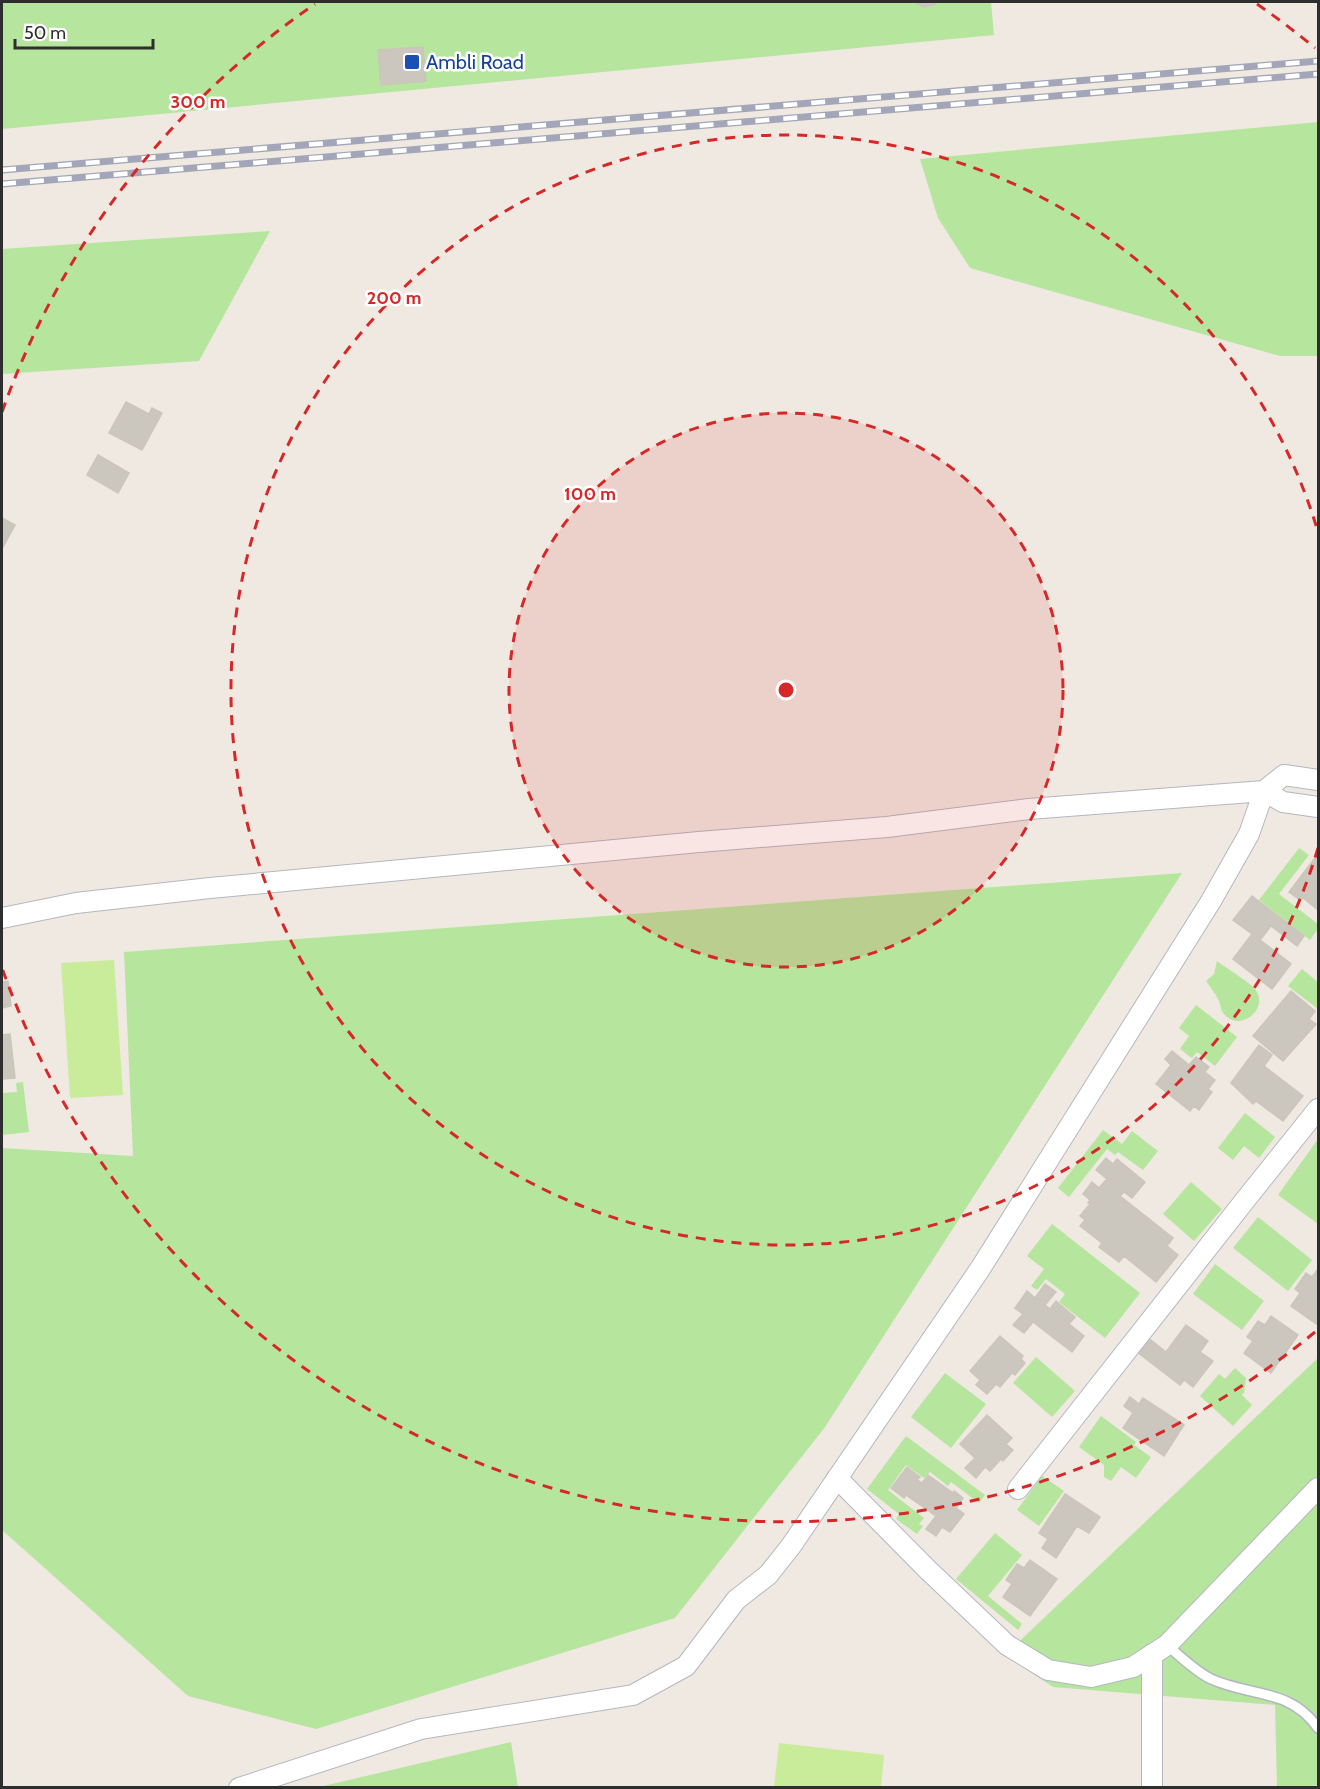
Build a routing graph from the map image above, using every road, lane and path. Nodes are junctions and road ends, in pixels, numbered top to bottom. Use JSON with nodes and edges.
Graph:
{"nodes":[{"id":1,"x":1318,"y":780,"type":"edge"},
{"id":2,"x":1264,"y":791,"type":"junction"},
{"id":3,"x":1318,"y":807,"type":"edge"},
{"id":4,"x":2,"y":918,"type":"edge"},
{"id":5,"x":1318,"y":1109,"type":"edge"},
{"id":6,"x":837,"y":1478,"type":"junction"},
{"id":7,"x":1318,"y":1488,"type":"edge"},
{"id":8,"x":1018,"y":1489,"type":"dead end"},
{"id":9,"x":1159,"y":1650,"type":"junction"},
{"id":10,"x":1318,"y":1728,"type":"edge"},
{"id":11,"x":239,"y":1788,"type":"edge"},
{"id":12,"x":1152,"y":1788,"type":"edge"}],
"edges":[{"from":1,"to":2,"type":"street"},
{"from":2,"to":3,"type":"street"},
{"from":2,"to":4,"type":"street"},
{"from":2,"to":6,"type":"street"},
{"from":5,"to":8,"type":"street"},
{"from":6,"to":9,"type":"street"},
{"from":6,"to":11,"type":"street"},
{"from":7,"to":9,"type":"street"},
{"from":9,"to":10,"type":"lane"},
{"from":9,"to":12,"type":"street"}]}
